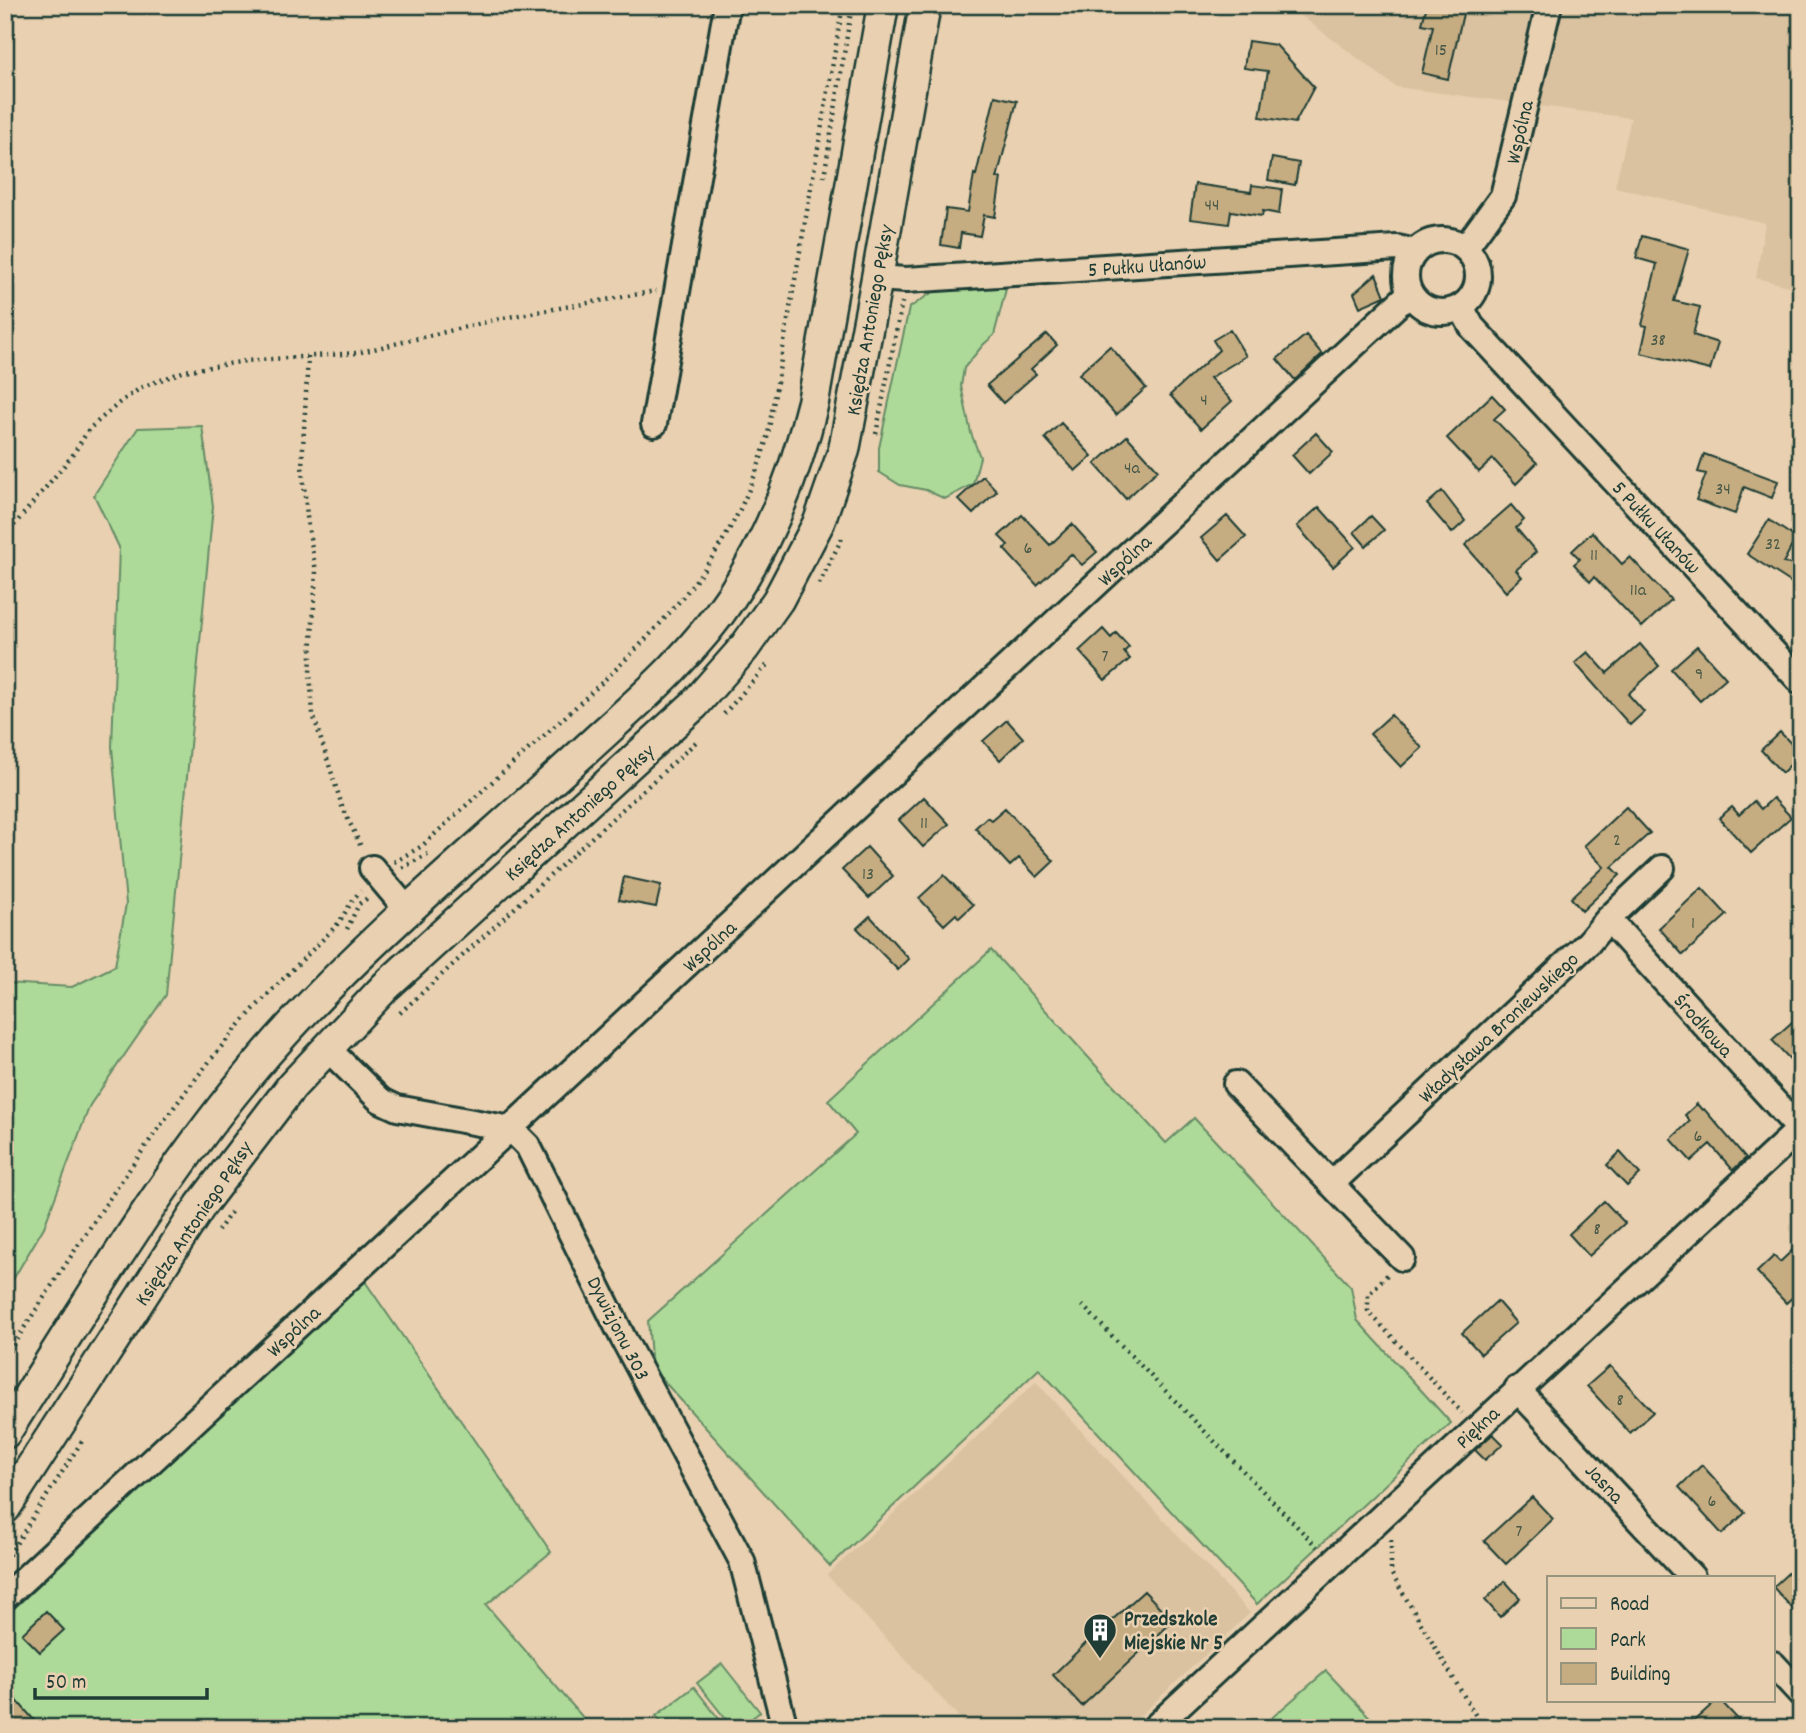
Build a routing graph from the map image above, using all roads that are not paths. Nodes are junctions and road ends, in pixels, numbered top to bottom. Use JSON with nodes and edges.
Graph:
{"nodes":[{"id":1,"x":727,"y":5,"type":"edge"},
{"id":2,"x":883,"y":5,"type":"edge"},
{"id":3,"x":925,"y":5,"type":"edge"},
{"id":4,"x":1549,"y":5,"type":"edge"},
{"id":5,"x":1465,"y":248,"type":"junction"},
{"id":6,"x":1415,"y":252,"type":"junction"},
{"id":7,"x":877,"y":278,"type":"junction"},
{"id":8,"x":1410,"y":293,"type":"junction"},
{"id":9,"x":1461,"y":307,"type":"junction"},
{"id":10,"x":654,"y":424,"type":"dead end"},
{"id":11,"x":1801,"y":681,"type":"edge"},
{"id":12,"x":1662,"y":868,"type":"dead end"},
{"id":13,"x":378,"y":877,"type":"road end"},
{"id":14,"x":409,"y":912,"type":"junction"},
{"id":15,"x":1608,"y":919,"type":"junction"},
{"id":16,"x":327,"y":1048,"type":"junction"},
{"id":17,"x":1236,"y":1084,"type":"dead end"},
{"id":18,"x":511,"y":1129,"type":"junction"},
{"id":19,"x":1800,"y":1130,"type":"edge"},
{"id":20,"x":1331,"y":1184,"type":"junction"},
{"id":21,"x":1402,"y":1258,"type":"road end"},
{"id":22,"x":1517,"y":1389,"type":"junction"},
{"id":23,"x":5,"y":1433,"type":"edge"},
{"id":24,"x":5,"y":1508,"type":"edge"},
{"id":25,"x":1691,"y":1576,"type":"edge"},
{"id":26,"x":5,"y":1597,"type":"edge"},
{"id":27,"x":1774,"y":1665,"type":"edge"},
{"id":28,"x":1801,"y":1694,"type":"edge"},
{"id":29,"x":785,"y":1728,"type":"edge"},
{"id":30,"x":1154,"y":1728,"type":"edge"}],
"edges":[{"from":1,"to":10,"type":"street"},
{"from":2,"to":14,"type":"main road","name":"Księdza Antoniego Pęksy"},
{"from":3,"to":7,"type":"main road","name":"Księdza Antoniego Pęksy"},
{"from":4,"to":5,"type":"street","name":"Wspólna"},
{"from":5,"to":6,"type":"street"},
{"from":5,"to":9,"type":"street"},
{"from":6,"to":7,"type":"street","name":"5 Pułku Ułanów"},
{"from":6,"to":8,"type":"street"},
{"from":7,"to":16,"type":"main road","name":"Księdza Antoniego Pęksy"},
{"from":8,"to":9,"type":"street"},
{"from":8,"to":18,"type":"street","name":"Wspólna"},
{"from":9,"to":11,"type":"street","name":"5 Pułku Ułanów"},
{"from":12,"to":15,"type":"street","name":"Władysława Broniewskiego"},
{"from":13,"to":14,"type":"street"},
{"from":14,"to":23,"type":"main road","name":"Księdza Antoniego Pęksy"},
{"from":15,"to":19,"type":"street","name":"Środkowa"},
{"from":15,"to":20,"type":"street","name":"Władysława Broniewskiego"},
{"from":16,"to":18,"type":"street"},
{"from":16,"to":24,"type":"main road","name":"Księdza Antoniego Pęksy"},
{"from":17,"to":20,"type":"street"},
{"from":18,"to":26,"type":"street","name":"Wspólna"},
{"from":18,"to":29,"type":"street","name":"Dywizjonu 303"},
{"from":19,"to":22,"type":"street","name":"Piękna"},
{"from":20,"to":21,"type":"street"},
{"from":22,"to":25,"type":"street","name":"Jasna"},
{"from":22,"to":30,"type":"street","name":"Piękna"},
{"from":27,"to":28,"type":"street"}]}
